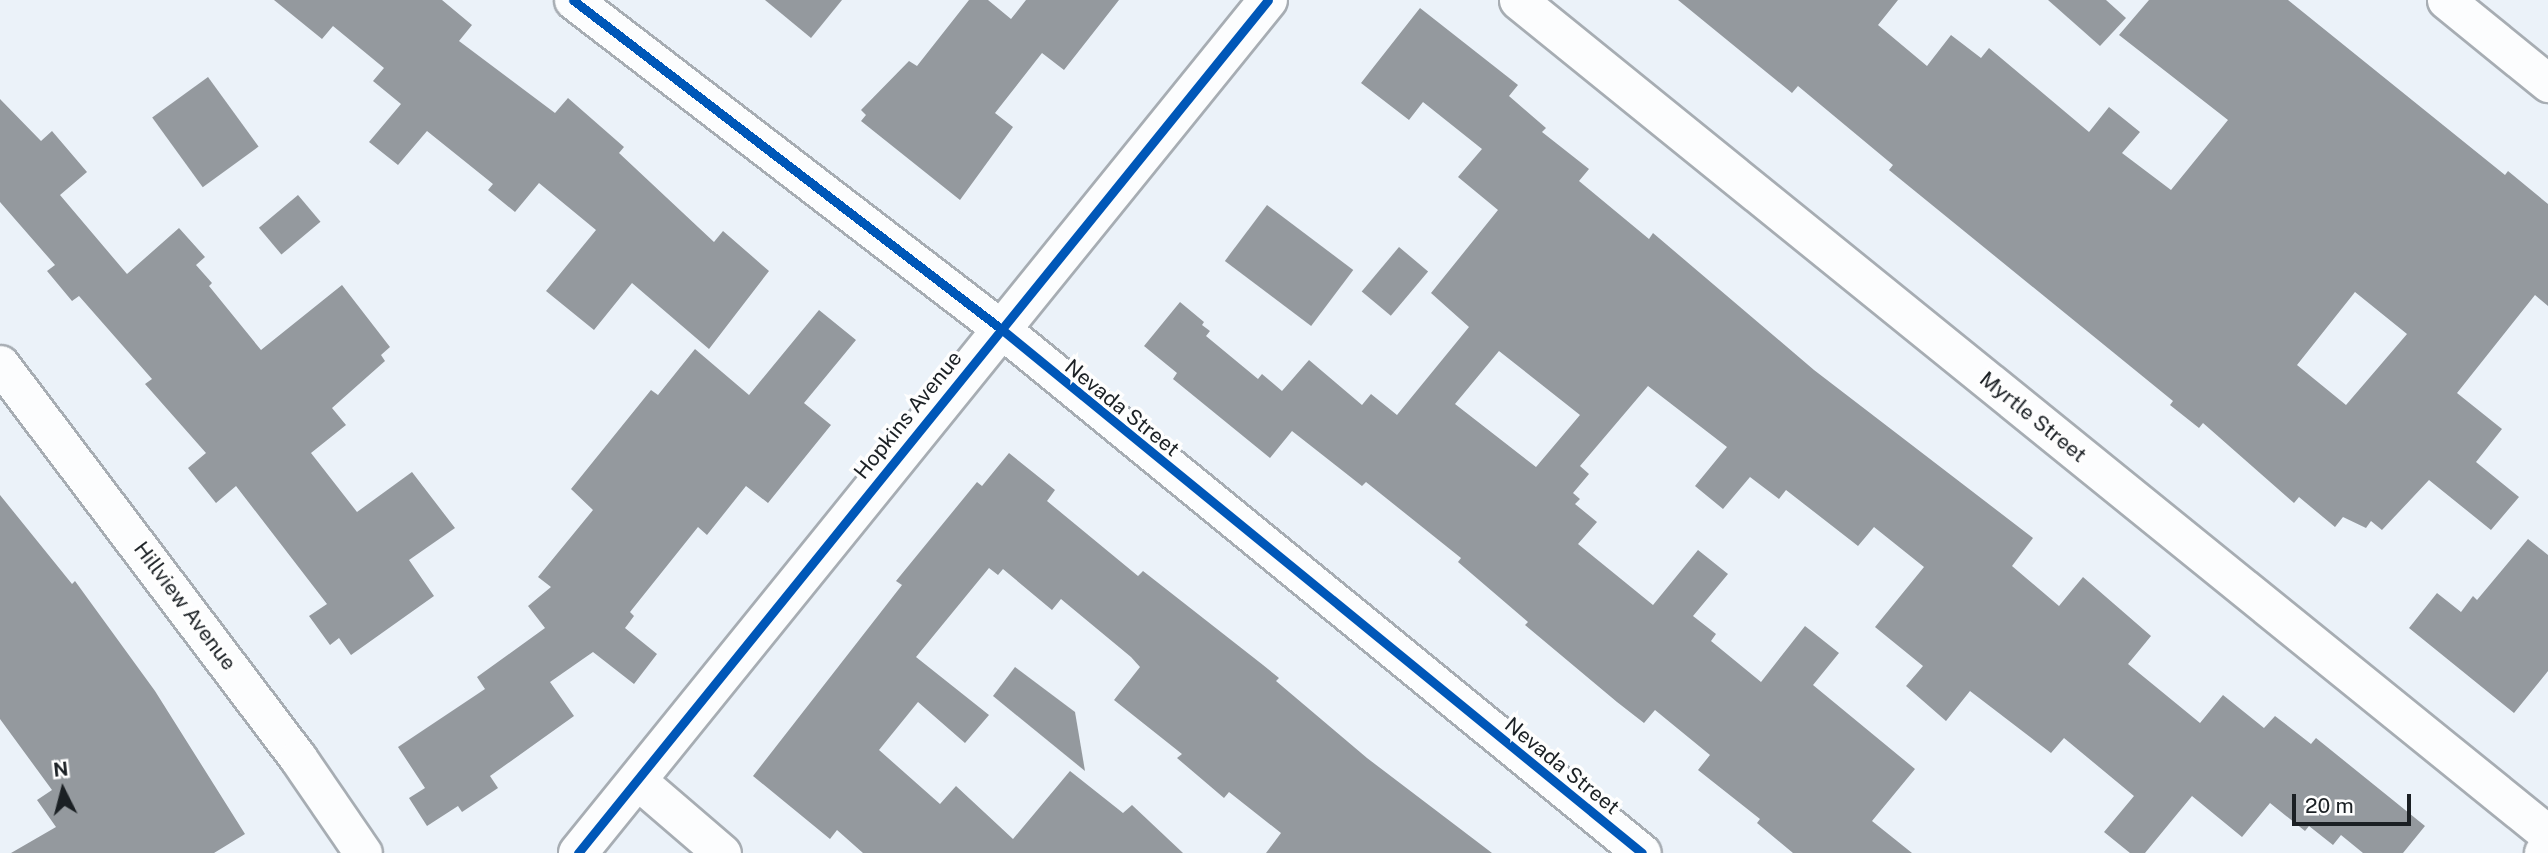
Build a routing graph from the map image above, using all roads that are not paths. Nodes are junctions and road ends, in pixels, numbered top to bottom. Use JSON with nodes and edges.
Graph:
{"nodes":[{"id":1,"x":573,"y":0,"type":"edge"},
{"id":2,"x":1268,"y":0,"type":"edge"},
{"id":3,"x":1518,"y":0,"type":"edge"},
{"id":4,"x":2446,"y":0,"type":"edge"},
{"id":5,"x":2548,"y":83,"type":"edge"},
{"id":6,"x":1000,"y":328,"type":"junction"},
{"id":7,"x":0,"y":364,"type":"edge"},
{"id":8,"x":637,"y":780,"type":"junction"},
{"id":9,"x":2548,"y":834,"type":"edge"},
{"id":10,"x":2548,"y":849,"type":"edge"},
{"id":11,"x":363,"y":853,"type":"edge"},
{"id":12,"x":578,"y":853,"type":"edge"},
{"id":13,"x":722,"y":853,"type":"edge"},
{"id":14,"x":1642,"y":853,"type":"edge"},
{"id":15,"x":2544,"y":853,"type":"edge"}],
"edges":[{"from":1,"to":6,"type":"street","name":"Nevada Street"},
{"from":2,"to":6,"type":"street","name":"Hopkins Avenue"},
{"from":3,"to":9,"type":"street","name":"Myrtle Street"},
{"from":4,"to":5,"type":"street"},
{"from":6,"to":8,"type":"street","name":"Hopkins Avenue"},
{"from":6,"to":14,"type":"street","name":"Nevada Street"},
{"from":7,"to":11,"type":"street","name":"Hillview Avenue"},
{"from":8,"to":12,"type":"street","name":"Hopkins Avenue"},
{"from":8,"to":13,"type":"street"},
{"from":10,"to":15,"type":"street"}]}
